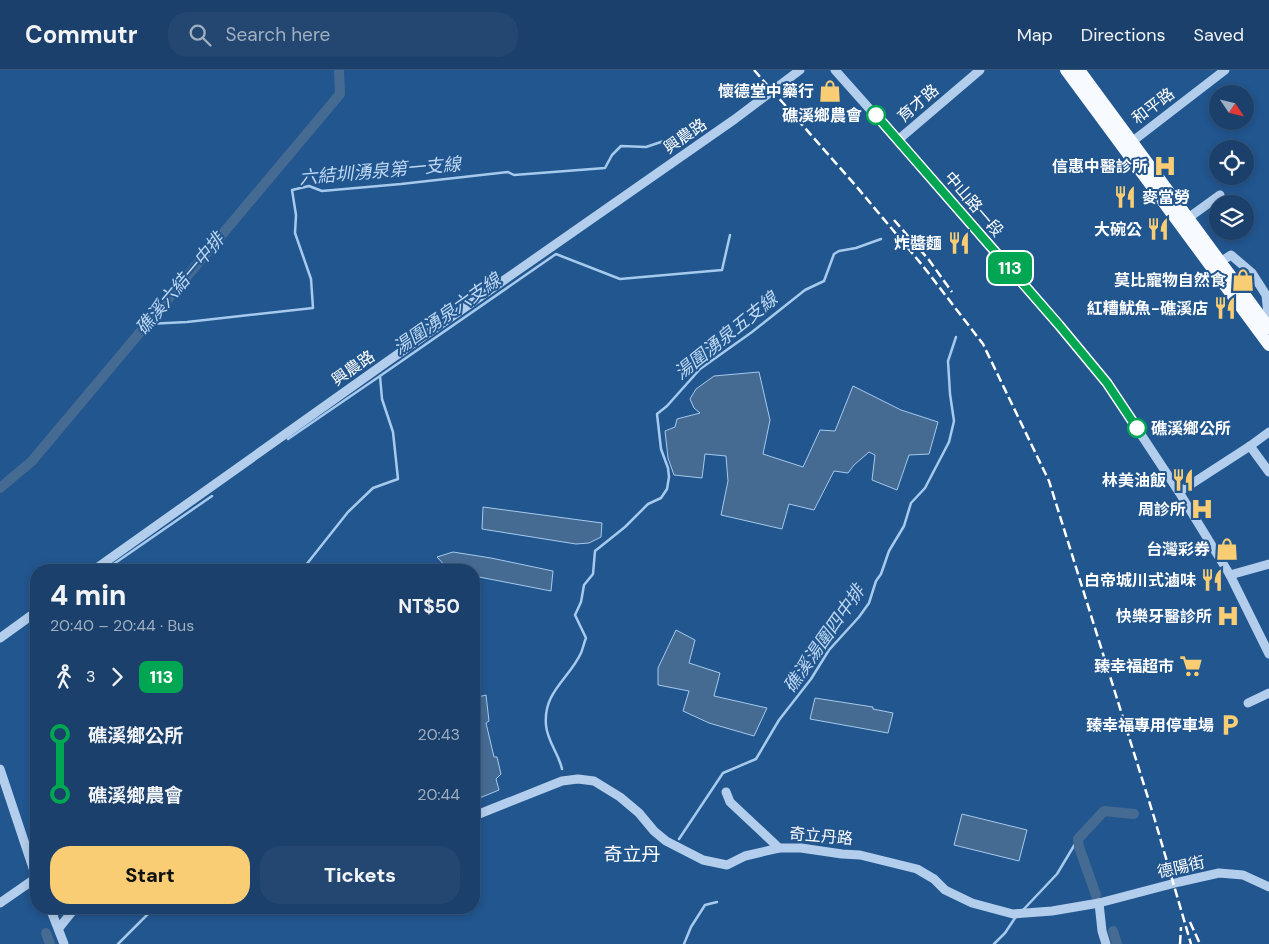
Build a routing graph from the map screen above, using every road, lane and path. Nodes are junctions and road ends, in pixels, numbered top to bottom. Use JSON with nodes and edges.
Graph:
{"nodes":[{"id":1,"x":800,"y":70,"type":"edge"},
{"id":2,"x":835,"y":70,"type":"edge"},
{"id":3,"x":980,"y":70,"type":"edge"},
{"id":4,"x":1066,"y":70,"type":"edge"},
{"id":5,"x":1079,"y":70,"type":"edge"},
{"id":6,"x":1225,"y":70,"type":"edge"},
{"id":7,"x":898,"y":140,"type":"junction"},
{"id":8,"x":1128,"y":145,"type":"junction"},
{"id":9,"x":1209,"y":203,"type":"edge"},
{"id":10,"x":1184,"y":221,"type":"junction"},
{"id":11,"x":1216,"y":264,"type":"junction"},
{"id":12,"x":1260,"y":286,"type":"junction"},
{"id":13,"x":1241,"y":299,"type":"junction"},
{"id":14,"x":1263,"y":325,"type":"edge"},
{"id":15,"x":1269,"y":345,"type":"edge"},
{"id":16,"x":1269,"y":432,"type":"edge"},
{"id":17,"x":1250,"y":446,"type":"junction"},
{"id":18,"x":1269,"y":472,"type":"edge"},
{"id":19,"x":1178,"y":492,"type":"junction"},
{"id":20,"x":102,"y":564,"type":"edge"},
{"id":21,"x":1269,"y":564,"type":"edge"},
{"id":22,"x":1230,"y":576,"type":"junction"},
{"id":23,"x":30,"y":616,"type":"edge"},
{"id":24,"x":0,"y":638,"type":"edge"},
{"id":25,"x":1269,"y":654,"type":"edge"},
{"id":26,"x":1269,"y":693,"type":"edge"},
{"id":27,"x":1248,"y":704,"type":"dead end"},
{"id":28,"x":0,"y":769,"type":"edge"},
{"id":29,"x":726,"y":792,"type":"dead end"},
{"id":30,"x":480,"y":814,"type":"edge"},
{"id":31,"x":778,"y":848,"type":"junction"},
{"id":32,"x":30,"y":859,"type":"edge"},
{"id":33,"x":30,"y":881,"type":"edge"},
{"id":34,"x":1269,"y":887,"type":"edge"},
{"id":35,"x":0,"y":903,"type":"edge"},
{"id":36,"x":1099,"y":903,"type":"junction"},
{"id":37,"x":53,"y":914,"type":"edge"},
{"id":38,"x":70,"y":914,"type":"edge"},
{"id":39,"x":59,"y":928,"type":"junction"},
{"id":40,"x":64,"y":944,"type":"edge"},
{"id":41,"x":1106,"y":944,"type":"edge"}],
"edges":[{"from":1,"to":20,"type":"street","name":"興農路"},
{"from":2,"to":7,"type":"street","name":"中山路一段"},
{"from":3,"to":7,"type":"street","name":"育才路"},
{"from":4,"to":8,"type":"main road"},
{"from":5,"to":8,"type":"main road"},
{"from":6,"to":8,"type":"street","name":"和平路"},
{"from":7,"to":19,"type":"street","name":"中山路一段"},
{"from":8,"to":10,"type":"main road"},
{"from":9,"to":10,"type":"street"},
{"from":10,"to":11,"type":"main road"},
{"from":11,"to":12,"type":"street"},
{"from":11,"to":13,"type":"main road"},
{"from":12,"to":13,"type":"street"},
{"from":12,"to":14,"type":"street"},
{"from":13,"to":14,"type":"main road"},
{"from":14,"to":15,"type":"main road"},
{"from":16,"to":17,"type":"street"},
{"from":17,"to":18,"type":"street"},
{"from":17,"to":19,"type":"street"},
{"from":19,"to":22,"type":"street","name":"中山路一段"},
{"from":21,"to":22,"type":"street"},
{"from":22,"to":25,"type":"street","name":"中山路一段"},
{"from":23,"to":24,"type":"street"},
{"from":26,"to":27,"type":"street"},
{"from":28,"to":32,"type":"street"},
{"from":29,"to":31,"type":"street"},
{"from":30,"to":31,"type":"street","name":"奇立丹路"},
{"from":31,"to":36,"type":"street","name":"奇立丹路"},
{"from":33,"to":35,"type":"street"},
{"from":34,"to":36,"type":"street","name":"德陽街"},
{"from":36,"to":41,"type":"street"},
{"from":37,"to":39,"type":"street"},
{"from":38,"to":39,"type":"street"},
{"from":39,"to":40,"type":"street"}]}
